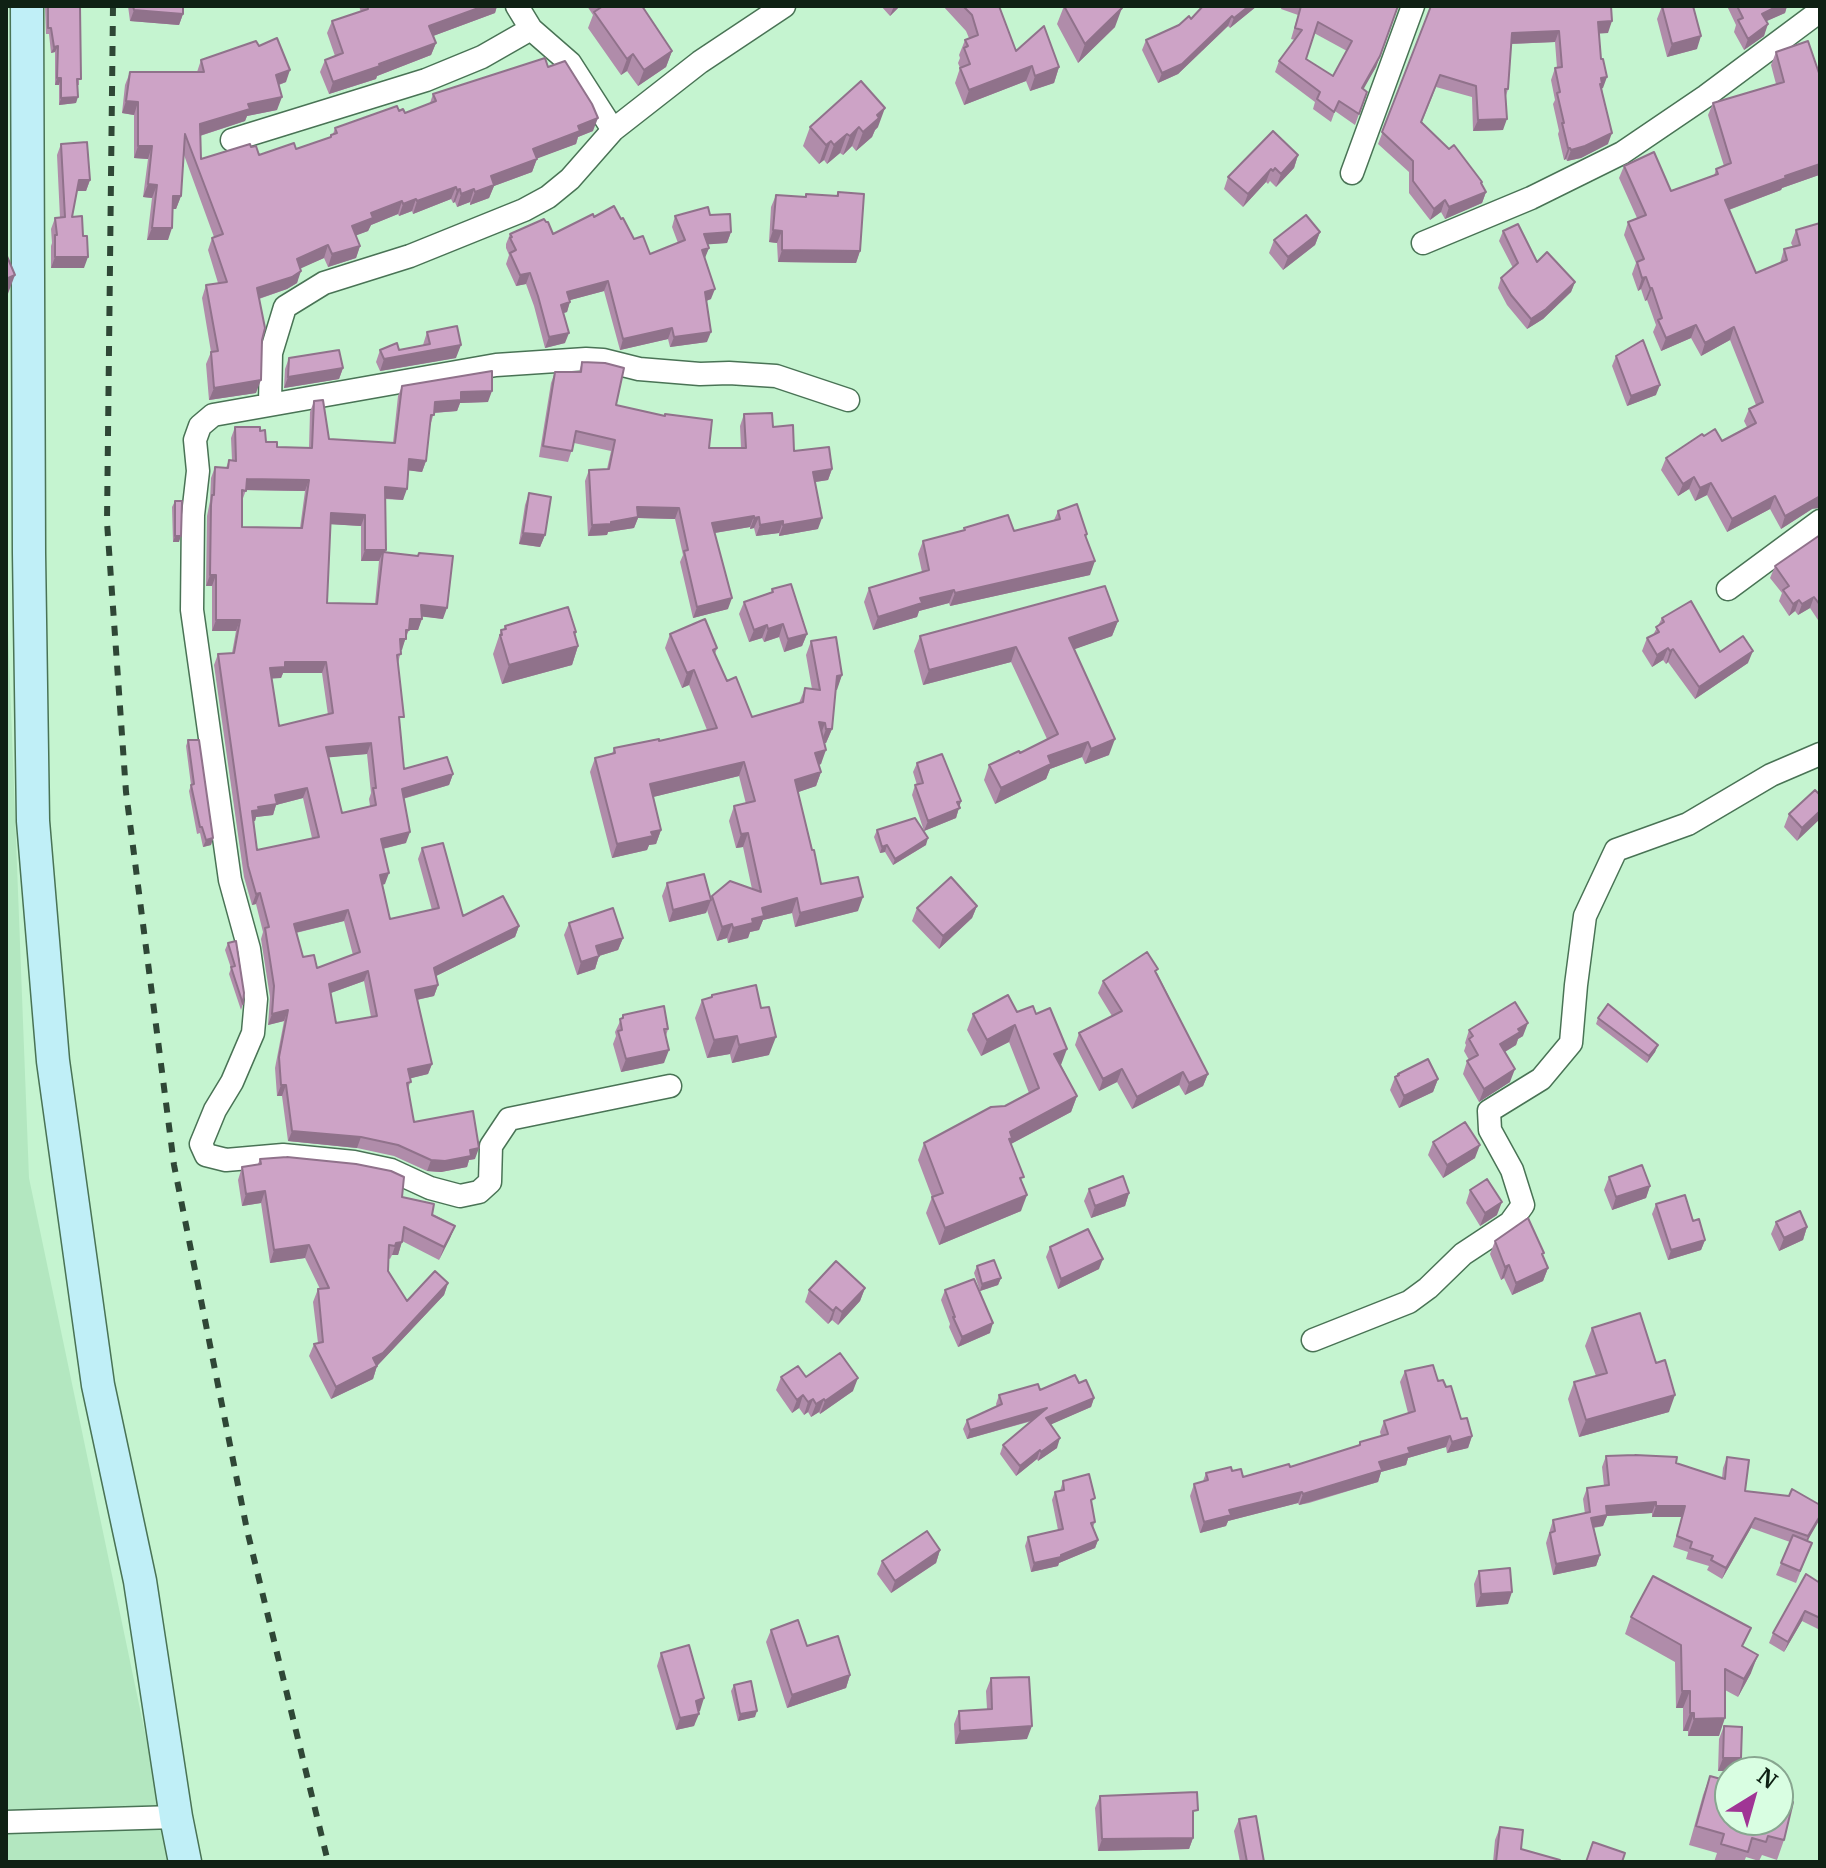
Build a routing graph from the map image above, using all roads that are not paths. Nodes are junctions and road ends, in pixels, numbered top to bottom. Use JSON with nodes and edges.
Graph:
{"nodes":[{"id":1,"x":27,"y":6,"type":"edge"},
{"id":2,"x":517,"y":6,"type":"edge"},
{"id":3,"x":784,"y":6,"type":"edge"},
{"id":4,"x":1413,"y":6,"type":"edge"},
{"id":5,"x":1820,"y":11,"type":"edge"},
{"id":6,"x":531,"y":29,"type":"junction"},
{"id":7,"x":613,"y":130,"type":"junction"},
{"id":8,"x":232,"y":140,"type":"dead end"},
{"id":9,"x":1352,"y":173,"type":"dead end"},
{"id":10,"x":1423,"y":243,"type":"dead end"},
{"id":11,"x":848,"y":400,"type":"dead end"},
{"id":12,"x":270,"y":404,"type":"junction"},
{"id":13,"x":1820,"y":521,"type":"edge"},
{"id":14,"x":1728,"y":589,"type":"dead end"},
{"id":15,"x":1820,"y":754,"type":"edge"},
{"id":16,"x":670,"y":1086,"type":"dead end"},
{"id":17,"x":1313,"y":1340,"type":"dead end"},
{"id":18,"x":176,"y":1817,"type":"junction"},
{"id":19,"x":6,"y":1822,"type":"edge"},
{"id":20,"x":185,"y":1862,"type":"edge"}],
"edges":[{"from":1,"to":18,"type":"main road"},
{"from":2,"to":6,"type":"street"},
{"from":3,"to":7,"type":"street"},
{"from":4,"to":9,"type":"street"},
{"from":5,"to":10,"type":"street"},
{"from":6,"to":7,"type":"street"},
{"from":6,"to":8,"type":"street"},
{"from":7,"to":12,"type":"street"},
{"from":11,"to":12,"type":"street"},
{"from":12,"to":16,"type":"street"},
{"from":13,"to":14,"type":"street"},
{"from":15,"to":17,"type":"street"},
{"from":18,"to":19,"type":"street"},
{"from":18,"to":20,"type":"main road"}]}
